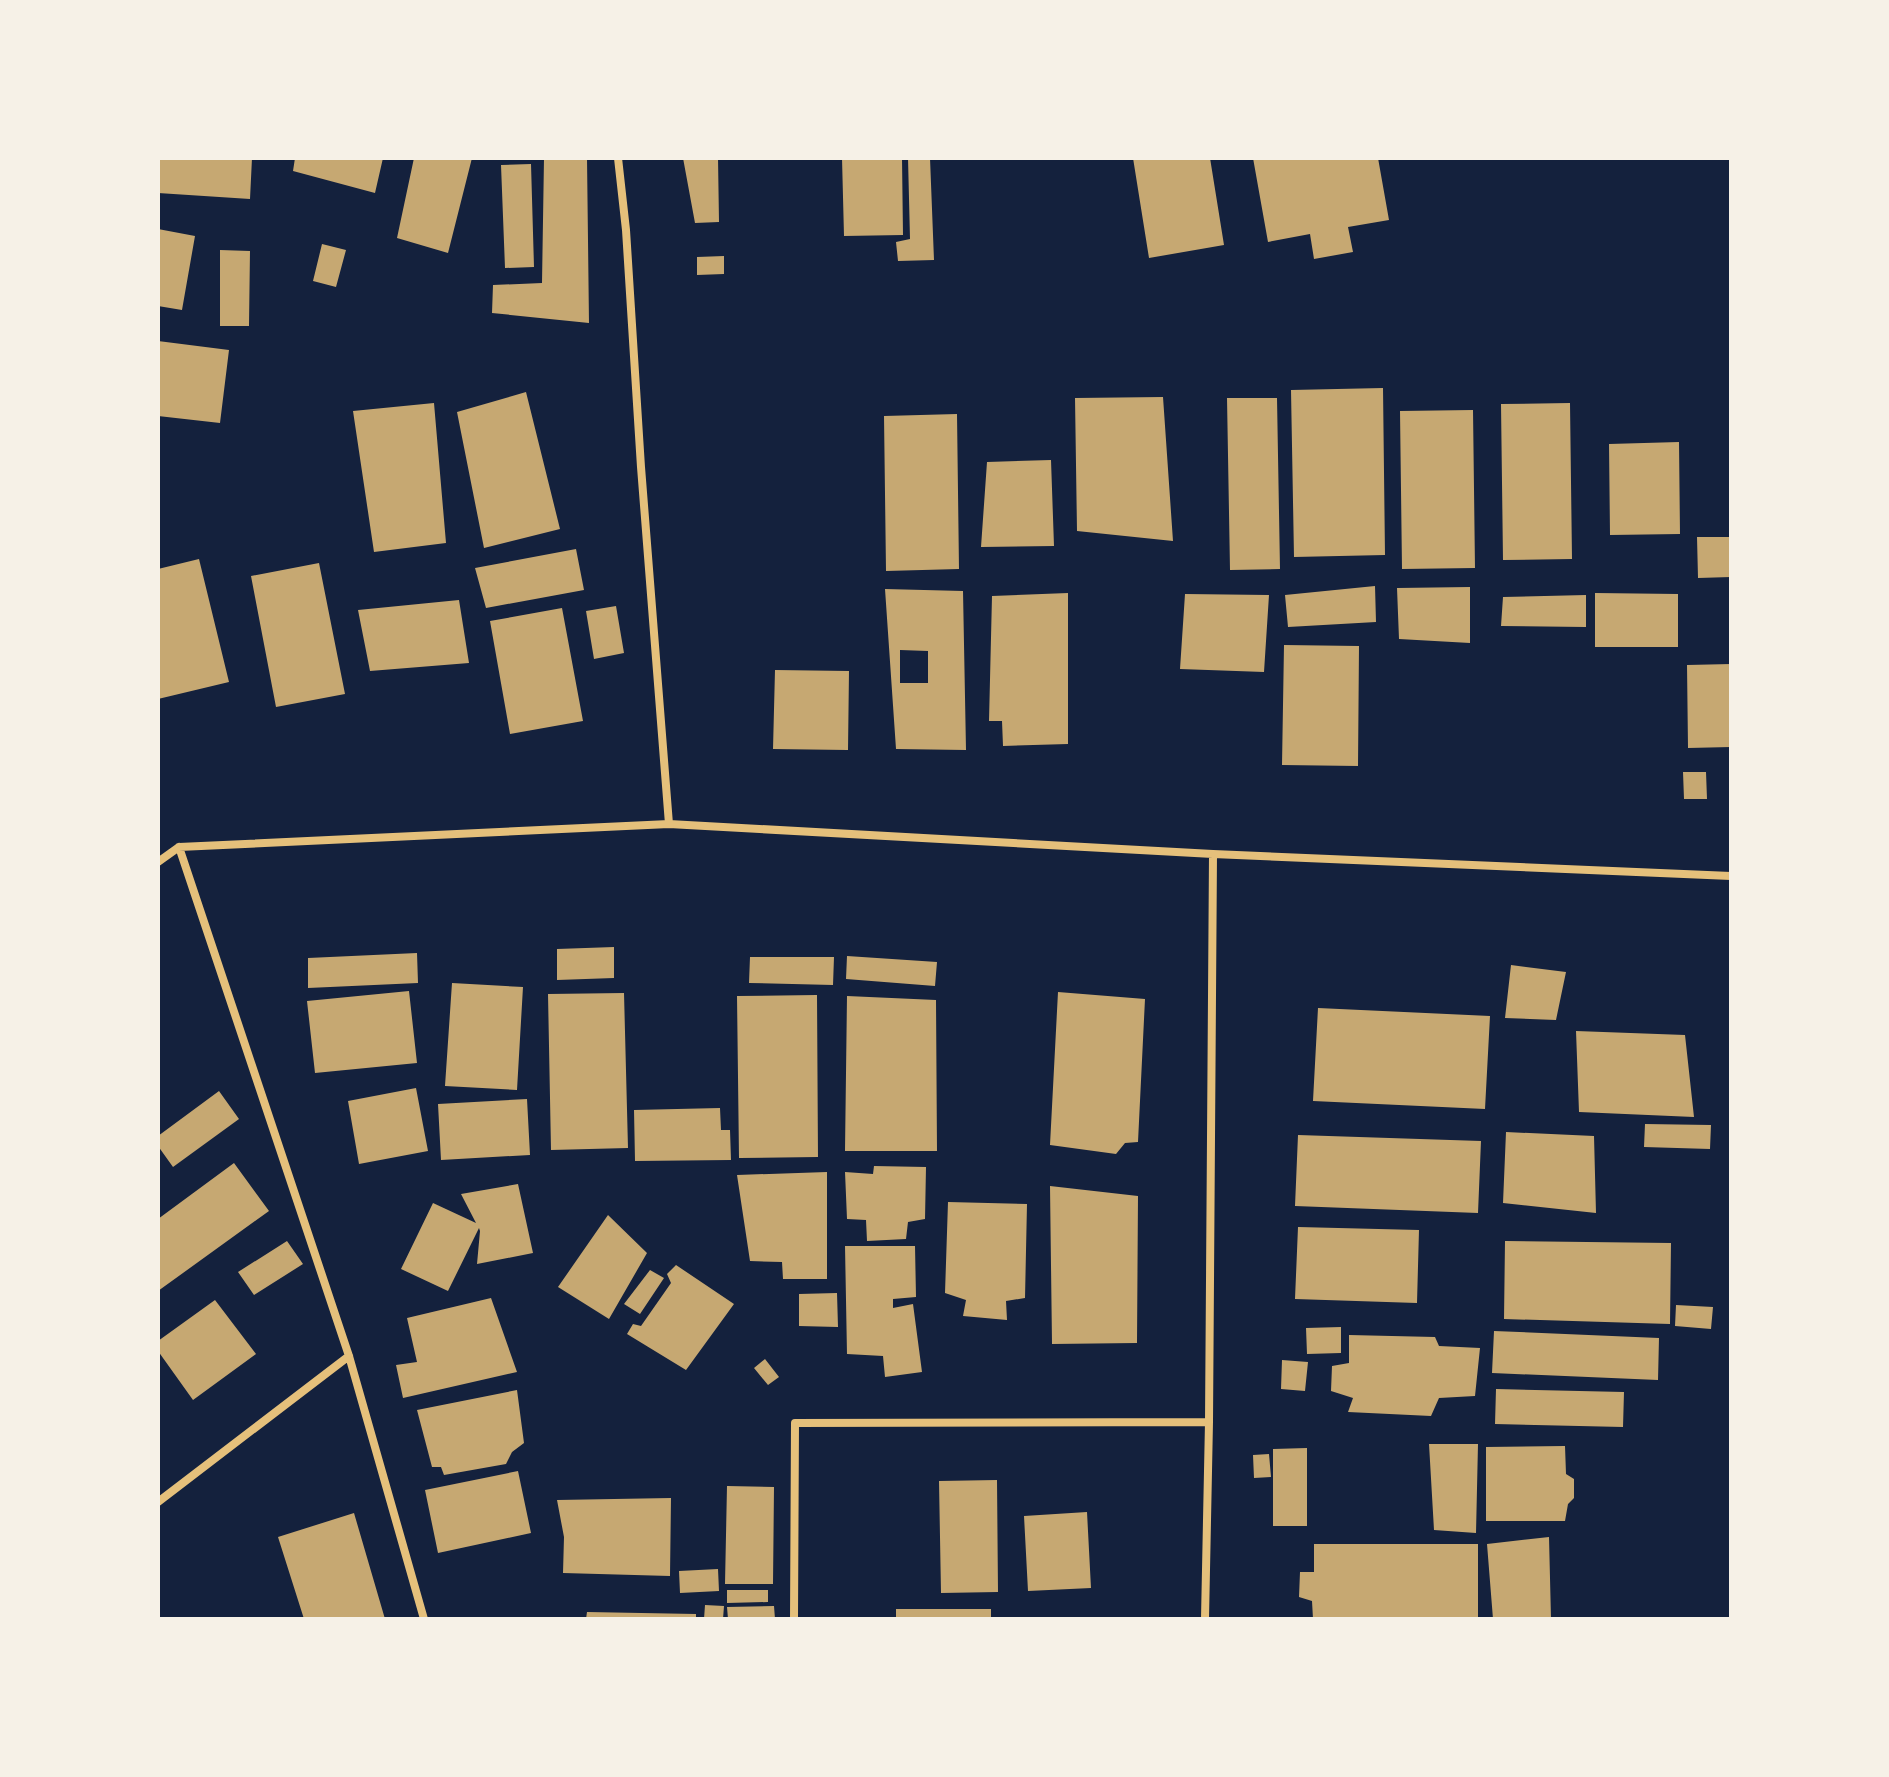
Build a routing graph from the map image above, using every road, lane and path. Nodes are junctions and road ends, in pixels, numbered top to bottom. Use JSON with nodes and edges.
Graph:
{"nodes":[{"id":1,"x":618,"y":158,"type":"edge"},
{"id":2,"x":669,"y":824,"type":"junction"},
{"id":3,"x":179,"y":847,"type":"junction"},
{"id":4,"x":1213,"y":854,"type":"junction"},
{"id":5,"x":158,"y":862,"type":"edge"},
{"id":6,"x":1731,"y":876,"type":"edge"},
{"id":7,"x":349,"y":1356,"type":"junction"},
{"id":8,"x":1209,"y":1422,"type":"junction"},
{"id":9,"x":158,"y":1502,"type":"edge"},
{"id":10,"x":424,"y":1619,"type":"edge"},
{"id":11,"x":794,"y":1619,"type":"edge"},
{"id":12,"x":1205,"y":1619,"type":"edge"}],
"edges":[{"from":1,"to":2,"type":"street"},
{"from":2,"to":3,"type":"street"},
{"from":2,"to":4,"type":"street"},
{"from":3,"to":5,"type":"street"},
{"from":3,"to":7,"type":"street"},
{"from":4,"to":6,"type":"street"},
{"from":4,"to":8,"type":"street"},
{"from":7,"to":9,"type":"street"},
{"from":7,"to":10,"type":"street"},
{"from":8,"to":11,"type":"street"},
{"from":8,"to":12,"type":"street"}]}
